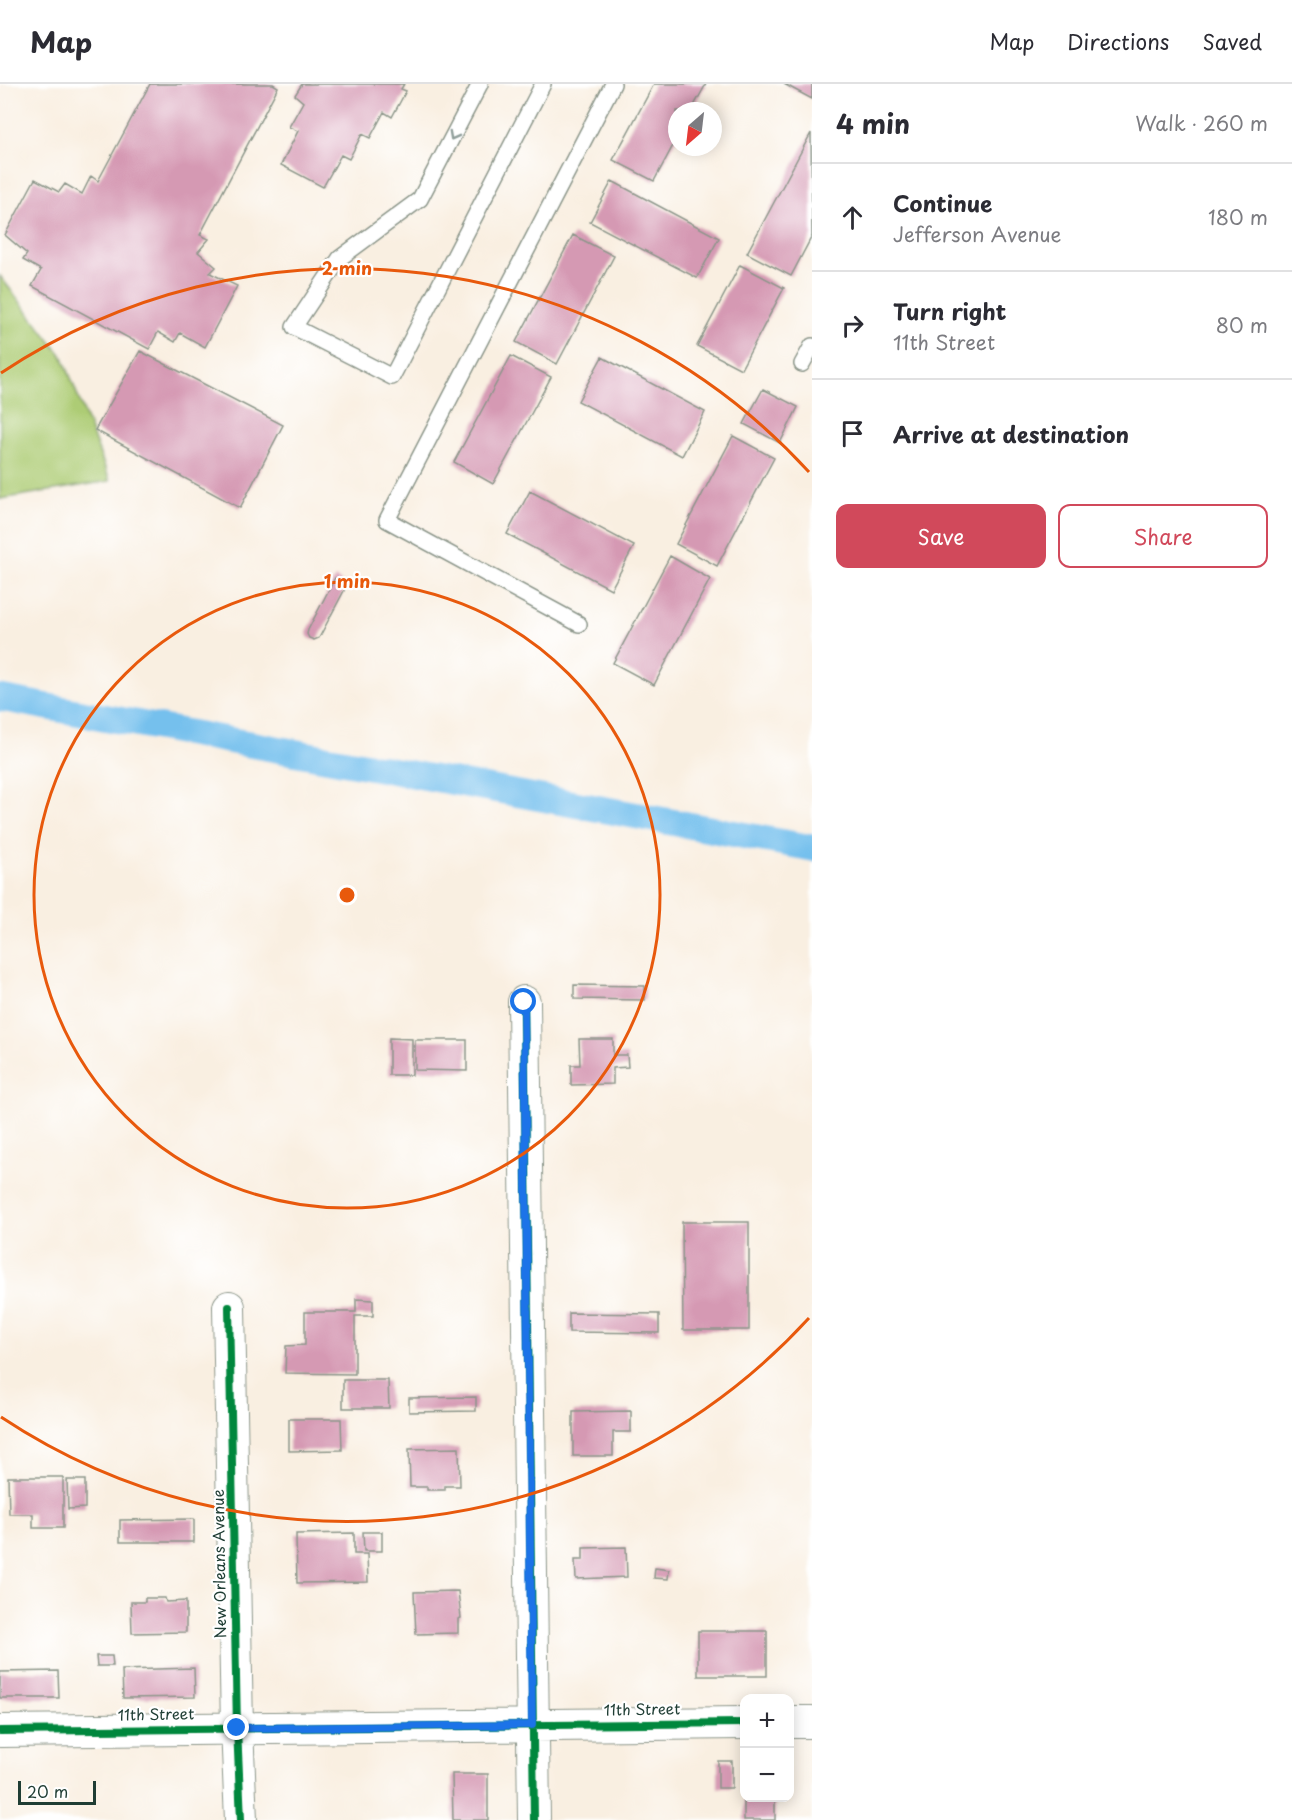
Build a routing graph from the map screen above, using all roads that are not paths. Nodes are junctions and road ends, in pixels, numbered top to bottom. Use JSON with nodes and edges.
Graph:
{"nodes":[{"id":1,"x":480,"y":84,"type":"edge"},
{"id":2,"x":543,"y":84,"type":"edge"},
{"id":3,"x":613,"y":84,"type":"edge"},
{"id":4,"x":812,"y":346,"type":"edge"},
{"id":5,"x":802,"y":364,"type":"dead end"},
{"id":6,"x":579,"y":624,"type":"dead end"},
{"id":7,"x":524,"y":1002,"type":"dead end"},
{"id":8,"x":229,"y":1307,"type":"dead end"},
{"id":9,"x":794,"y":1722,"type":"edge"},
{"id":10,"x":812,"y":1722,"type":"edge"},
{"id":11,"x":740,"y":1723,"type":"edge"},
{"id":12,"x":532,"y":1725,"type":"junction"},
{"id":13,"x":237,"y":1728,"type":"junction"},
{"id":14,"x":0,"y":1731,"type":"edge"},
{"id":15,"x":241,"y":1820,"type":"edge"},
{"id":16,"x":534,"y":1820,"type":"edge"}],
"edges":[{"from":1,"to":2,"type":"lane","one_way":true},
{"from":3,"to":6,"type":"lane"},
{"from":4,"to":5,"type":"lane"},
{"from":7,"to":12,"type":"street"},
{"from":8,"to":13,"type":"street","name":"New Orleans Avenue"},
{"from":9,"to":10,"type":"street"},
{"from":11,"to":12,"type":"street","name":"11th Street"},
{"from":12,"to":13,"type":"street","name":"11th Street"},
{"from":12,"to":16,"type":"street"},
{"from":13,"to":14,"type":"street","name":"11th Street"},
{"from":13,"to":15,"type":"street","name":"New Orleans Avenue"}]}
